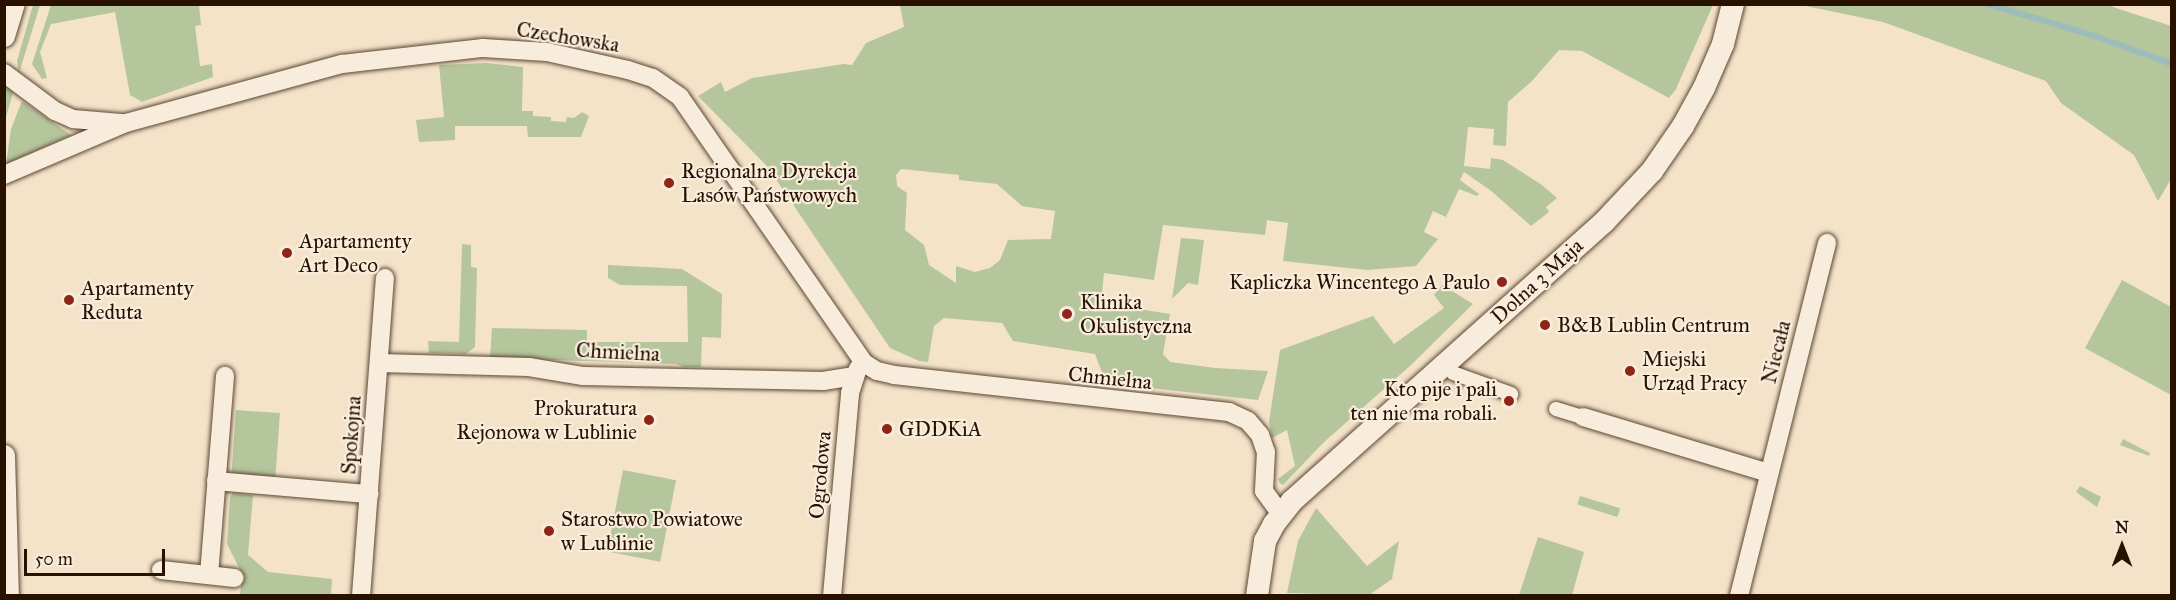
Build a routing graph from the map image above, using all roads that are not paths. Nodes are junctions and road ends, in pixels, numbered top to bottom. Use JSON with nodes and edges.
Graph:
{"nodes":[{"id":1,"x":14,"y":4,"type":"edge"},
{"id":2,"x":1733,"y":4,"type":"edge"},
{"id":3,"x":4,"y":36,"type":"edge"},
{"id":4,"x":4,"y":73,"type":"edge"},
{"id":5,"x":126,"y":123,"type":"junction"},
{"id":6,"x":4,"y":175,"type":"edge"},
{"id":7,"x":1827,"y":243,"type":"dead end"},
{"id":8,"x":385,"y":278,"type":"dead end"},
{"id":9,"x":379,"y":363,"type":"junction"},
{"id":10,"x":859,"y":370,"type":"junction"},
{"id":11,"x":1453,"y":373,"type":"dead end"},
{"id":12,"x":225,"y":376,"type":"dead end"},
{"id":13,"x":1511,"y":394,"type":"dead end"},
{"id":14,"x":1556,"y":410,"type":"dead end"},
{"id":15,"x":1583,"y":417,"type":"joint"},
{"id":16,"x":4,"y":456,"type":"edge"},
{"id":17,"x":1769,"y":473,"type":"junction"},
{"id":18,"x":216,"y":481,"type":"junction"},
{"id":19,"x":369,"y":494,"type":"junction"},
{"id":20,"x":5,"y":498,"type":"edge"},
{"id":21,"x":1281,"y":514,"type":"junction"},
{"id":22,"x":161,"y":570,"type":"dead end"},
{"id":23,"x":209,"y":575,"type":"junction"},
{"id":24,"x":235,"y":578,"type":"dead end"},
{"id":25,"x":8,"y":596,"type":"edge"},
{"id":26,"x":361,"y":596,"type":"edge"},
{"id":27,"x":832,"y":596,"type":"edge"},
{"id":28,"x":1257,"y":596,"type":"edge"},
{"id":29,"x":1739,"y":596,"type":"edge"}],
"edges":[{"from":1,"to":3,"type":"street"},
{"from":2,"to":21,"type":"street","name":"Dolna 3 Maja"},
{"from":4,"to":5,"type":"street","name":"Czechowska"},
{"from":5,"to":6,"type":"street","name":"Czechowska"},
{"from":5,"to":10,"type":"street","name":"Czechowska"},
{"from":7,"to":17,"type":"street","name":"Niecała"},
{"from":8,"to":9,"type":"street","name":"Spokojna"},
{"from":9,"to":10,"type":"street","name":"Chmielna"},
{"from":9,"to":19,"type":"street","name":"Spokojna"},
{"from":10,"to":21,"type":"street","name":"Chmielna"},
{"from":10,"to":27,"type":"street","name":"Ogrodowa"},
{"from":11,"to":13,"type":"street"},
{"from":12,"to":18,"type":"street"},
{"from":14,"to":15,"type":"street"},
{"from":15,"to":17,"type":"street"},
{"from":16,"to":20,"type":"street"},
{"from":17,"to":29,"type":"street","name":"Niecała"},
{"from":18,"to":19,"type":"street"},
{"from":18,"to":23,"type":"street"},
{"from":19,"to":26,"type":"street","name":"Spokojna"},
{"from":20,"to":25,"type":"street"},
{"from":21,"to":28,"type":"street","name":"Dolna 3 Maja"},
{"from":22,"to":23,"type":"street"},
{"from":23,"to":24,"type":"street"}]}
